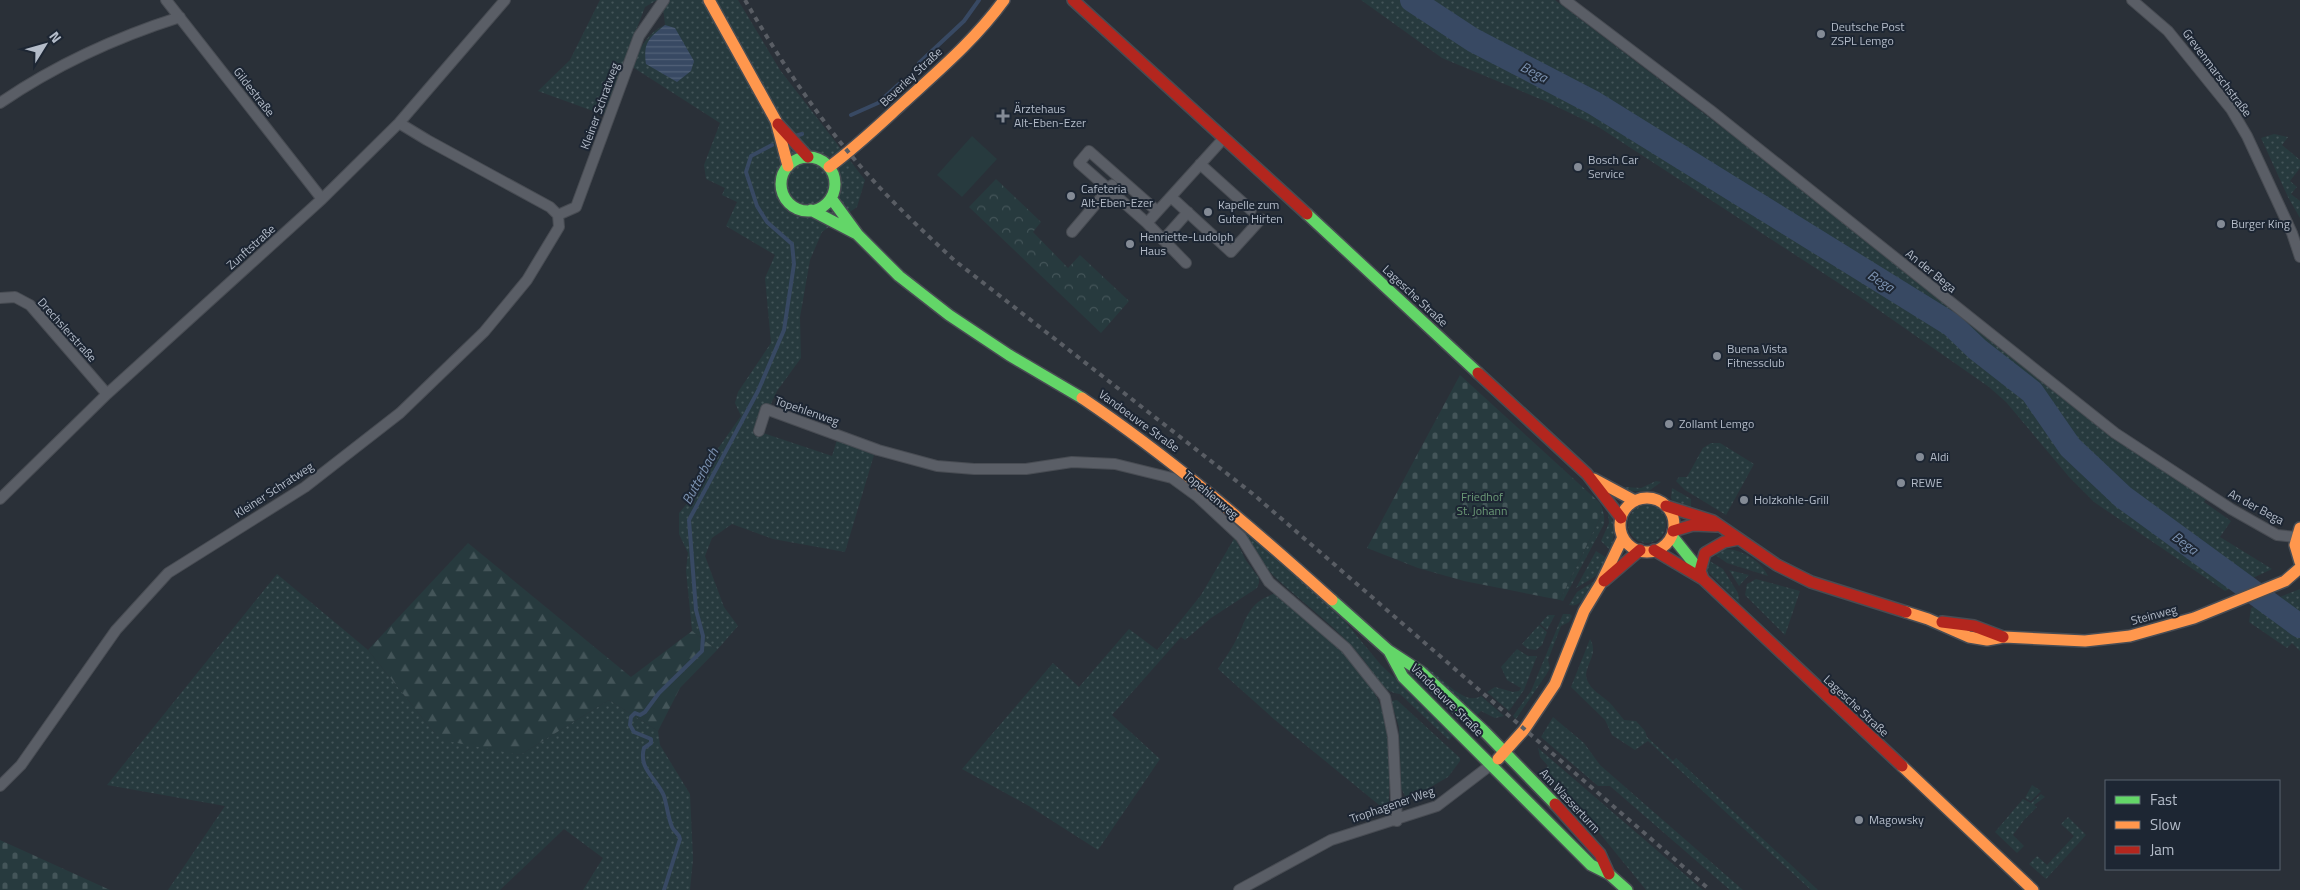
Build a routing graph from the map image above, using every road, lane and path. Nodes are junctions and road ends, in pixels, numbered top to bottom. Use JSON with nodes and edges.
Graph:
{"nodes":[{"id":1,"x":166,"y":0,"type":"edge"},
{"id":2,"x":505,"y":0,"type":"edge"},
{"id":3,"x":664,"y":0,"type":"edge"},
{"id":4,"x":709,"y":0,"type":"edge"},
{"id":5,"x":1004,"y":0,"type":"edge"},
{"id":6,"x":1073,"y":0,"type":"edge"},
{"id":7,"x":1565,"y":0,"type":"edge"},
{"id":8,"x":2132,"y":0,"type":"edge"},
{"id":9,"x":180,"y":17,"type":"junction"},
{"id":10,"x":0,"y":103,"type":"edge"},
{"id":11,"x":399,"y":122,"type":"junction"},
{"id":12,"x":776,"y":122,"type":"junction"},
{"id":13,"x":1224,"y":138,"type":"junction"},
{"id":14,"x":808,"y":157,"type":"junction"},
{"id":15,"x":1200,"y":164,"type":"junction"},
{"id":16,"x":788,"y":166,"type":"junction"},
{"id":17,"x":829,"y":167,"type":"junction"},
{"id":18,"x":1119,"y":177,"type":"junction"},
{"id":19,"x":1108,"y":189,"type":"junction"},
{"id":20,"x":1172,"y":197,"type":"junction"},
{"id":21,"x":831,"y":198,"type":"junction"},
{"id":22,"x":322,"y":199,"type":"junction"},
{"id":23,"x":811,"y":210,"type":"junction"},
{"id":24,"x":1251,"y":210,"type":"dead end"},
{"id":25,"x":1158,"y":211,"type":"junction"},
{"id":26,"x":1188,"y":212,"type":"junction"},
{"id":27,"x":558,"y":216,"type":"junction"},
{"id":28,"x":1261,"y":219,"type":"dead end"},
{"id":29,"x":1146,"y":223,"type":"junction"},
{"id":30,"x":1072,"y":232,"type":"dead end"},
{"id":31,"x":858,"y":235,"type":"junction"},
{"id":32,"x":1163,"y":240,"type":"junction"},
{"id":33,"x":2300,"y":257,"type":"edge"},
{"id":34,"x":1186,"y":262,"type":"dead end"},
{"id":35,"x":0,"y":298,"type":"edge"},
{"id":36,"x":107,"y":394,"type":"junction"},
{"id":37,"x":759,"y":431,"type":"dead end"},
{"id":38,"x":1587,"y":474,"type":"junction"},
{"id":39,"x":0,"y":499,"type":"edge"},
{"id":40,"x":1635,"y":500,"type":"junction"},
{"id":41,"x":1666,"y":506,"type":"junction"},
{"id":42,"x":1621,"y":518,"type":"junction"},
{"id":43,"x":1722,"y":527,"type":"junction"},
{"id":44,"x":2298,"y":532,"type":"edge"},
{"id":45,"x":1673,"y":534,"type":"junction"},
{"id":46,"x":1623,"y":537,"type":"junction"},
{"id":47,"x":1739,"y":539,"type":"junction"},
{"id":48,"x":1640,"y":550,"type":"junction"},
{"id":49,"x":1654,"y":550,"type":"junction"},
{"id":50,"x":2300,"y":562,"type":"edge"},
{"id":51,"x":2300,"y":568,"type":"edge"},
{"id":52,"x":1701,"y":575,"type":"junction"},
{"id":53,"x":1601,"y":583,"type":"junction"},
{"id":54,"x":1388,"y":650,"type":"junction"},
{"id":55,"x":1505,"y":752,"type":"junction"},
{"id":56,"x":1492,"y":764,"type":"junction"},
{"id":57,"x":0,"y":786,"type":"edge"},
{"id":58,"x":1397,"y":821,"type":"junction"},
{"id":59,"x":1609,"y":874,"type":"junction"},
{"id":60,"x":1239,"y":890,"type":"edge"},
{"id":61,"x":1627,"y":890,"type":"edge"},
{"id":62,"x":2033,"y":890,"type":"edge"}],
"edges":[{"from":1,"to":9,"type":"street","name":"Gildestraße"},
{"from":2,"to":11,"type":"street","name":"Zunftstraße"},
{"from":3,"to":27,"type":"street","name":"Kleiner Schratweg"},
{"from":4,"to":12,"type":"street"},
{"from":5,"to":17,"type":"street","name":"Beverley Straße"},
{"from":6,"to":13,"type":"street","name":"Lagesche Straße"},
{"from":7,"to":44,"type":"street","name":"An der Bega"},
{"from":8,"to":33,"type":"street","name":"Grevenmarschstraße"},
{"from":9,"to":10,"type":"street"},
{"from":9,"to":22,"type":"street","name":"Gildestraße"},
{"from":11,"to":22,"type":"street","name":"Zunftstraße"},
{"from":11,"to":27,"type":"street"},
{"from":12,"to":14,"type":"street"},
{"from":12,"to":16,"type":"street"},
{"from":13,"to":15,"type":"street"},
{"from":13,"to":38,"type":"street","name":"Lagesche Straße"},
{"from":14,"to":16,"type":"street"},
{"from":14,"to":17,"type":"street"},
{"from":15,"to":20,"type":"street"},
{"from":15,"to":24,"type":"street"},
{"from":16,"to":23,"type":"street"},
{"from":17,"to":21,"type":"street"},
{"from":18,"to":19,"type":"street"},
{"from":18,"to":19,"type":"street"},
{"from":18,"to":25,"type":"street"},
{"from":19,"to":29,"type":"street"},
{"from":19,"to":30,"type":"street"},
{"from":20,"to":25,"type":"street"},
{"from":20,"to":26,"type":"street"},
{"from":21,"to":23,"type":"street"},
{"from":21,"to":31,"type":"street","name":"Vandoeuvre Straße"},
{"from":22,"to":36,"type":"street","name":"Zunftstraße"},
{"from":23,"to":31,"type":"street","name":"Vandoeuvre Straße"},
{"from":25,"to":29,"type":"street"},
{"from":26,"to":28,"type":"street"},
{"from":26,"to":32,"type":"street"},
{"from":27,"to":57,"type":"street","name":"Kleiner Schratweg"},
{"from":29,"to":32,"type":"street"},
{"from":31,"to":54,"type":"street","name":"Vandoeuvre Straße"},
{"from":32,"to":34,"type":"street"},
{"from":35,"to":36,"type":"street","name":"Drechslerstraße"},
{"from":36,"to":39,"type":"street","name":"Zunftstraße"},
{"from":37,"to":58,"type":"street","name":"Topehlenweg"},
{"from":38,"to":40,"type":"street","name":"Lagesche Straße"},
{"from":38,"to":42,"type":"street","name":"Lagesche Straße"},
{"from":40,"to":41,"type":"street"},
{"from":40,"to":42,"type":"street"},
{"from":41,"to":43,"type":"street","name":"Steinweg"},
{"from":41,"to":45,"type":"street"},
{"from":42,"to":46,"type":"street"},
{"from":43,"to":45,"type":"street"},
{"from":43,"to":47,"type":"street","name":"Steinweg"},
{"from":44,"to":50,"type":"street"},
{"from":45,"to":49,"type":"street"},
{"from":45,"to":52,"type":"street","name":"Lagesche Straße"},
{"from":46,"to":48,"type":"street"},
{"from":46,"to":53,"type":"street","name":"Trophagener Weg"},
{"from":47,"to":51,"type":"street","name":"Steinweg"},
{"from":47,"to":52,"type":"street"},
{"from":48,"to":49,"type":"street"},
{"from":48,"to":53,"type":"street","name":"Trophagener Weg"},
{"from":49,"to":52,"type":"street","name":"Lagesche Straße"},
{"from":52,"to":62,"type":"street","name":"Lagesche Straße"},
{"from":53,"to":55,"type":"street","name":"Trophagener Weg"},
{"from":54,"to":55,"type":"street","name":"Vandoeuvre Straße"},
{"from":54,"to":56,"type":"street","name":"Vandoeuvre Straße"},
{"from":55,"to":56,"type":"street","name":"Trophagener Weg"},
{"from":55,"to":59,"type":"street","name":"Am Wasserturm"},
{"from":56,"to":58,"type":"street","name":"Trophagener Weg"},
{"from":56,"to":59,"type":"street","name":"Am Wasserturm"},
{"from":58,"to":60,"type":"street","name":"Trophagener Weg"},
{"from":59,"to":61,"type":"street","name":"Am Wasserturm"}]}
